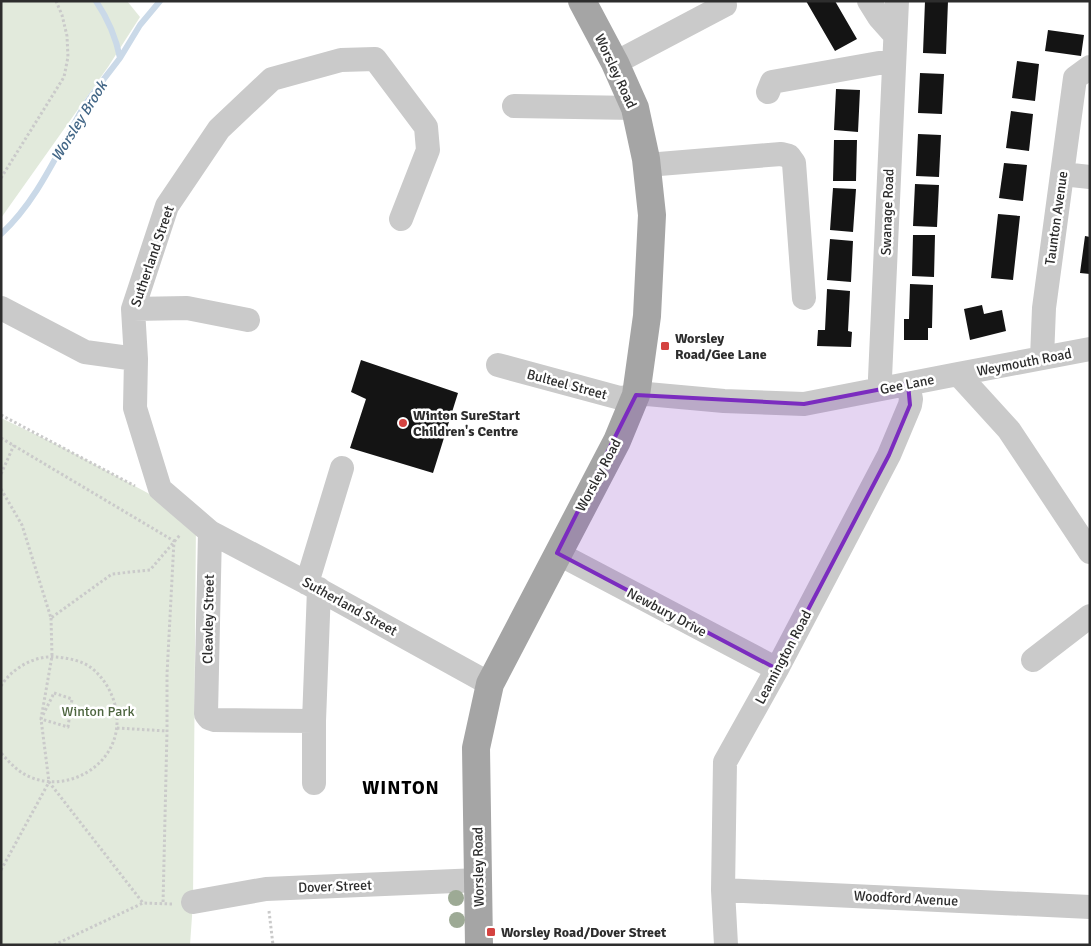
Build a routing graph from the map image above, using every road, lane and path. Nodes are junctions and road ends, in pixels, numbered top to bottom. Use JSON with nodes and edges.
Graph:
{"nodes":[{"id":1,"x":56,"y":1,"type":"edge"},
{"id":2,"x":582,"y":1,"type":"edge"},
{"id":3,"x":723,"y":1,"type":"edge"},
{"id":4,"x":869,"y":1,"type":"edge"},
{"id":5,"x":897,"y":1,"type":"edge"},
{"id":6,"x":895,"y":35,"type":"junction"},
{"id":7,"x":615,"y":63,"type":"junction"},
{"id":8,"x":894,"y":63,"type":"junction"},
{"id":9,"x":1082,"y":73,"type":"edge"},
{"id":10,"x":768,"y":92,"type":"dead end"},
{"id":11,"x":514,"y":106,"type":"dead end"},
{"id":12,"x":635,"y":108,"type":"junction"},
{"id":13,"x":647,"y":165,"type":"junction"},
{"id":14,"x":1062,"y":174,"type":"junction"},
{"id":15,"x":1090,"y":176,"type":"edge"},
{"id":16,"x":1,"y":178,"type":"edge"},
{"id":17,"x":402,"y":219,"type":"dead end"},
{"id":18,"x":804,"y":298,"type":"dead end"},
{"id":19,"x":1,"y":308,"type":"edge"},
{"id":20,"x":133,"y":309,"type":"junction"},
{"id":21,"x":248,"y":320,"type":"dead end"},
{"id":22,"x":1090,"y":349,"type":"edge"},
{"id":23,"x":1042,"y":358,"type":"junction"},
{"id":24,"x":136,"y":359,"type":"junction"},
{"id":25,"x":498,"y":365,"type":"dead end"},
{"id":26,"x":958,"y":374,"type":"junction"},
{"id":27,"x":908,"y":384,"type":"junction"},
{"id":28,"x":881,"y":389,"type":"junction"},
{"id":29,"x":636,"y":395,"type":"junction"},
{"id":30,"x":1,"y":415,"type":"edge"},
{"id":31,"x":1,"y":438,"type":"edge"},
{"id":32,"x":14,"y":444,"type":"junction"},
{"id":33,"x":342,"y":468,"type":"dead end"},
{"id":34,"x":1,"y":474,"type":"edge"},
{"id":35,"x":1,"y":489,"type":"edge"},
{"id":36,"x":160,"y":489,"type":"junction"},
{"id":37,"x":203,"y":526,"type":"junction"},
{"id":38,"x":174,"y":541,"type":"junction"},
{"id":39,"x":1090,"y":552,"type":"edge"},
{"id":40,"x":557,"y":553,"type":"junction"},
{"id":41,"x":313,"y":586,"type":"junction"},
{"id":42,"x":1090,"y":616,"type":"edge"},
{"id":43,"x":50,"y":618,"type":"junction"},
{"id":44,"x":52,"y":656,"type":"junction"},
{"id":45,"x":1033,"y":660,"type":"dead end"},
{"id":46,"x":777,"y":669,"type":"junction"},
{"id":47,"x":490,"y":684,"type":"junction"},
{"id":48,"x":1,"y":686,"type":"edge"},
{"id":49,"x":41,"y":718,"type":"junction"},
{"id":50,"x":314,"y":721,"type":"junction"},
{"id":51,"x":117,"y":728,"type":"junction"},
{"id":52,"x":167,"y":730,"type":"junction"},
{"id":53,"x":1,"y":753,"type":"edge"},
{"id":54,"x":49,"y":782,"type":"junction"},
{"id":55,"x":314,"y":783,"type":"dead end"},
{"id":56,"x":1,"y":870,"type":"edge"},
{"id":57,"x":479,"y":880,"type":"junction"},
{"id":58,"x":266,"y":889,"type":"junction"},
{"id":59,"x":723,"y":890,"type":"junction"},
{"id":60,"x":193,"y":902,"type":"joint"},
{"id":61,"x":143,"y":903,"type":"junction"},
{"id":62,"x":163,"y":904,"type":"junction"},
{"id":63,"x":1090,"y":907,"type":"edge"},
{"id":64,"x":54,"y":945,"type":"edge"},
{"id":65,"x":273,"y":945,"type":"edge"},
{"id":66,"x":479,"y":945,"type":"edge"},
{"id":67,"x":726,"y":945,"type":"edge"}],
"edges":[{"from":1,"to":16,"type":"path"},
{"from":2,"to":7,"type":"main road","name":"Worsley Road"},
{"from":3,"to":7,"type":"street"},
{"from":4,"to":6,"type":"street"},
{"from":5,"to":6,"type":"street","name":"Swanage Road"},
{"from":6,"to":8,"type":"street","name":"Swanage Road"},
{"from":7,"to":12,"type":"main road","name":"Worsley Road"},
{"from":8,"to":10,"type":"street"},
{"from":8,"to":28,"type":"street","name":"Swanage Road"},
{"from":9,"to":14,"type":"street","name":"Taunton Avenue"},
{"from":11,"to":12,"type":"street"},
{"from":12,"to":13,"type":"main road","name":"Worsley Road"},
{"from":13,"to":18,"type":"street"},
{"from":13,"to":29,"type":"main road","name":"Worsley Road"},
{"from":14,"to":15,"type":"street"},
{"from":14,"to":23,"type":"street","name":"Taunton Avenue"},
{"from":17,"to":20,"type":"street","name":"Sutherland Street"},
{"from":19,"to":24,"type":"street"},
{"from":20,"to":21,"type":"street"},
{"from":20,"to":24,"type":"street","name":"Sutherland Street"},
{"from":22,"to":23,"type":"street","name":"Weymouth Road"},
{"from":23,"to":26,"type":"street","name":"Weymouth Road"},
{"from":24,"to":36,"type":"street","name":"Sutherland Street"},
{"from":25,"to":29,"type":"street","name":"Bulteel Street"},
{"from":26,"to":27,"type":"street","name":"Gee Lane"},
{"from":26,"to":39,"type":"street"},
{"from":27,"to":28,"type":"street","name":"Gee Lane"},
{"from":27,"to":46,"type":"street","name":"Leamington Road"},
{"from":28,"to":29,"type":"street","name":"Gee Lane"},
{"from":29,"to":40,"type":"main road","name":"Worsley Road"},
{"from":30,"to":36,"type":"path"},
{"from":31,"to":32,"type":"path"},
{"from":32,"to":34,"type":"path"},
{"from":32,"to":38,"type":"path"},
{"from":33,"to":41,"type":"street"},
{"from":35,"to":43,"type":"path"},
{"from":36,"to":37,"type":"street","name":"Sutherland Street"},
{"from":37,"to":38,"type":"path"},
{"from":37,"to":41,"type":"street","name":"Sutherland Street"},
{"from":37,"to":50,"type":"street","name":"Cleavley Street"},
{"from":38,"to":43,"type":"path"},
{"from":38,"to":52,"type":"path"},
{"from":40,"to":46,"type":"street","name":"Newbury Drive"},
{"from":40,"to":47,"type":"main road","name":"Worsley Road"},
{"from":41,"to":47,"type":"street","name":"Sutherland Street"},
{"from":41,"to":50,"type":"street"},
{"from":42,"to":45,"type":"street"},
{"from":43,"to":44,"type":"path"},
{"from":44,"to":48,"type":"path"},
{"from":44,"to":49,"type":"path"},
{"from":44,"to":51,"type":"path"},
{"from":46,"to":59,"type":"street","name":"Leamington Road"},
{"from":47,"to":57,"type":"main road","name":"Worsley Road"},
{"from":49,"to":49,"type":"path"},
{"from":49,"to":54,"type":"path"},
{"from":50,"to":55,"type":"street"},
{"from":51,"to":52,"type":"path"},
{"from":51,"to":54,"type":"path"},
{"from":52,"to":62,"type":"path"},
{"from":53,"to":54,"type":"path"},
{"from":54,"to":56,"type":"path"},
{"from":54,"to":61,"type":"path"},
{"from":57,"to":58,"type":"street","name":"Dover Street"},
{"from":57,"to":66,"type":"main road","name":"Worsley Road"},
{"from":58,"to":60,"type":"street","name":"Dover Street"},
{"from":58,"to":65,"type":"path"},
{"from":59,"to":63,"type":"street","name":"Woodford Avenue"},
{"from":59,"to":67,"type":"street","name":"Leamington Road"},
{"from":60,"to":62,"type":"path"},
{"from":61,"to":62,"type":"path"},
{"from":61,"to":64,"type":"path"}]}
